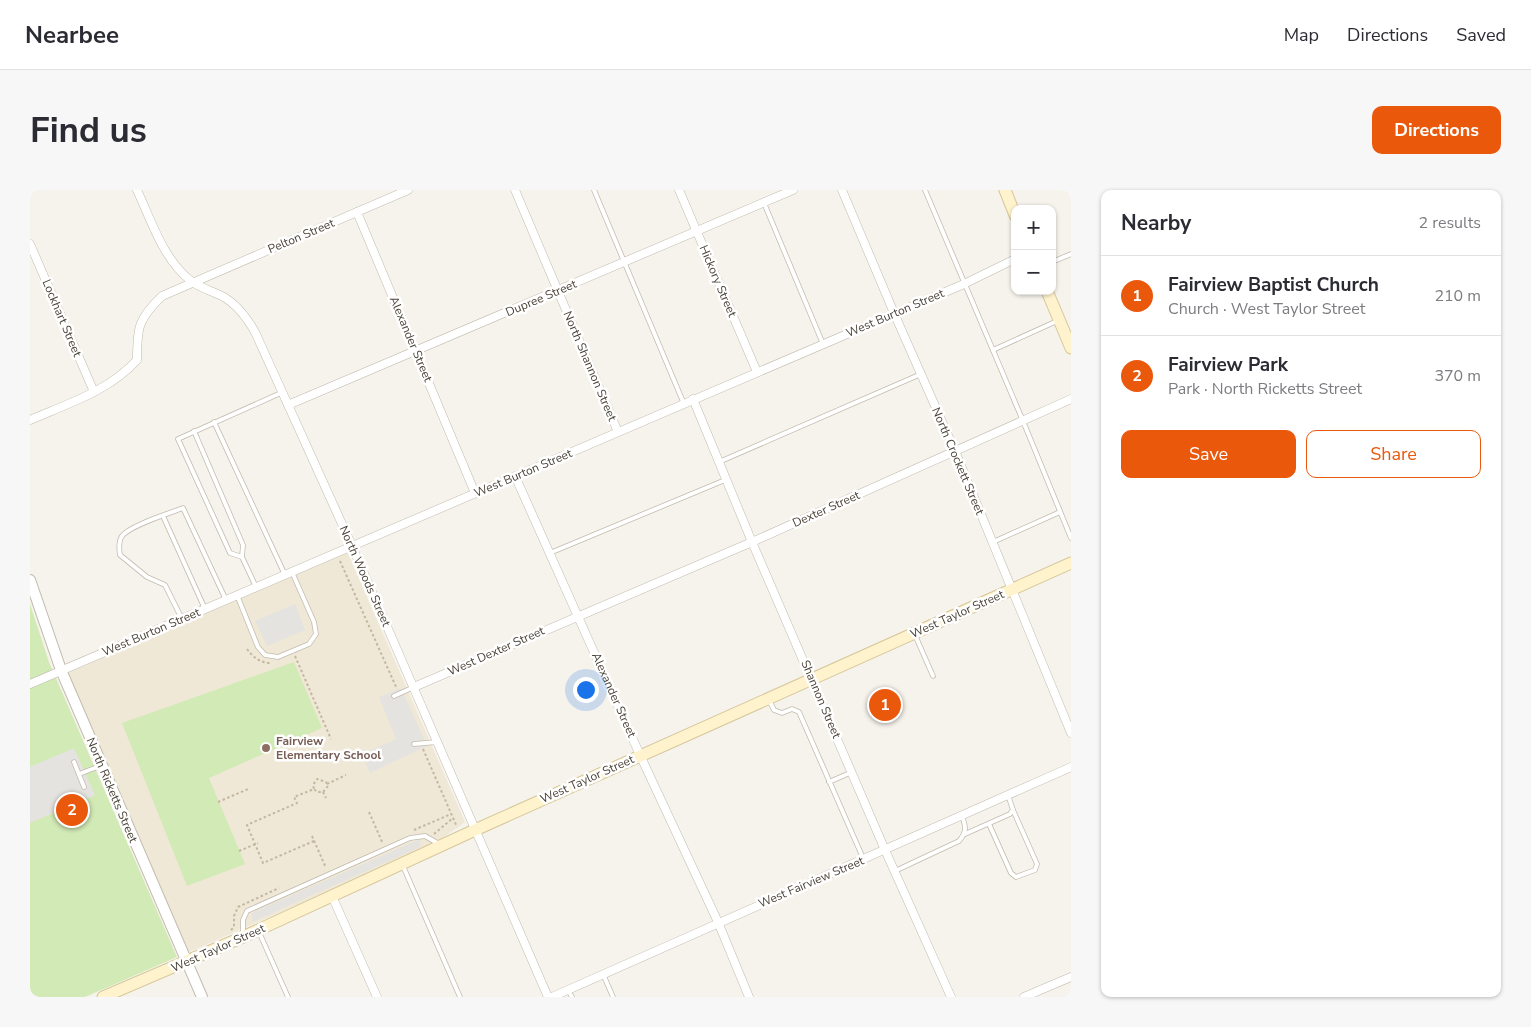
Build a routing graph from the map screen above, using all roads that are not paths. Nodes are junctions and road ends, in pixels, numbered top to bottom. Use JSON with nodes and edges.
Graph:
{"nodes":[{"id":1,"x":137,"y":190,"type":"edge"},
{"id":2,"x":408,"y":190,"type":"edge"},
{"id":3,"x":515,"y":190,"type":"edge"},
{"id":4,"x":594,"y":190,"type":"edge"},
{"id":5,"x":679,"y":190,"type":"edge"},
{"id":6,"x":793,"y":190,"type":"edge"},
{"id":7,"x":842,"y":190,"type":"edge"},
{"id":8,"x":925,"y":190,"type":"edge"},
{"id":9,"x":1005,"y":190,"type":"edge"},
{"id":10,"x":764,"y":202,"type":"junction"},
{"id":11,"x":1011,"y":205,"type":"edge"},
{"id":12,"x":357,"y":212,"type":"junction"},
{"id":13,"x":696,"y":232,"type":"junction"},
{"id":14,"x":30,"y":244,"type":"edge"},
{"id":15,"x":1071,"y":254,"type":"edge"},
{"id":16,"x":1056,"y":260,"type":"edge"},
{"id":17,"x":1011,"y":261,"type":"edge"},
{"id":18,"x":624,"y":262,"type":"junction"},
{"id":19,"x":193,"y":283,"type":"junction"},
{"id":20,"x":964,"y":284,"type":"junction"},
{"id":21,"x":558,"y":290,"type":"junction"},
{"id":22,"x":1049,"y":295,"type":"edge"},
{"id":23,"x":894,"y":313,"type":"junction"},
{"id":24,"x":1059,"y":320,"type":"junction"},
{"id":25,"x":823,"y":344,"type":"junction"},
{"id":26,"x":1071,"y":348,"type":"edge"},
{"id":27,"x":993,"y":350,"type":"junction"},
{"id":28,"x":416,"y":351,"type":"junction"},
{"id":29,"x":757,"y":372,"type":"junction"},
{"id":30,"x":921,"y":374,"type":"junction"},
{"id":31,"x":94,"y":392,"type":"junction"},
{"id":32,"x":283,"y":392,"type":"junction"},
{"id":33,"x":693,"y":399,"type":"junction"},
{"id":34,"x":1071,"y":399,"type":"edge"},
{"id":35,"x":684,"y":404,"type":"junction"},
{"id":36,"x":288,"y":405,"type":"junction"},
{"id":37,"x":30,"y":420,"type":"edge"},
{"id":38,"x":1023,"y":421,"type":"junction"},
{"id":39,"x":214,"y":422,"type":"junction"},
{"id":40,"x":194,"y":431,"type":"junction"},
{"id":41,"x":618,"y":432,"type":"junction"},
{"id":42,"x":955,"y":451,"type":"junction"},
{"id":43,"x":719,"y":462,"type":"junction"},
{"id":44,"x":515,"y":476,"type":"junction"},
{"id":45,"x":726,"y":479,"type":"junction"},
{"id":46,"x":475,"y":493,"type":"junction"},
{"id":47,"x":1060,"y":512,"type":"junction"},
{"id":48,"x":163,"y":516,"type":"junction"},
{"id":49,"x":1071,"y":538,"type":"edge"},
{"id":50,"x":752,"y":542,"type":"junction"},
{"id":51,"x":992,"y":542,"type":"junction"},
{"id":52,"x":352,"y":546,"type":"junction"},
{"id":53,"x":550,"y":553,"type":"junction"},
{"id":54,"x":242,"y":557,"type":"junction"},
{"id":55,"x":1071,"y":563,"type":"edge"},
{"id":56,"x":288,"y":573,"type":"junction"},
{"id":57,"x":30,"y":580,"type":"edge"},
{"id":58,"x":256,"y":587,"type":"junction"},
{"id":59,"x":1012,"y":590,"type":"junction"},
{"id":60,"x":237,"y":596,"type":"junction"},
{"id":61,"x":226,"y":600,"type":"junction"},
{"id":62,"x":205,"y":609,"type":"junction"},
{"id":63,"x":578,"y":616,"type":"junction"},
{"id":64,"x":182,"y":619,"type":"junction"},
{"id":65,"x":914,"y":633,"type":"junction"},
{"id":66,"x":61,"y":670,"type":"junction"},
{"id":67,"x":933,"y":676,"type":"dead end"},
{"id":68,"x":812,"y":678,"type":"junction"},
{"id":69,"x":30,"y":684,"type":"edge"},
{"id":70,"x":414,"y":687,"type":"junction"},
{"id":71,"x":394,"y":696,"type":"dead end"},
{"id":72,"x":768,"y":698,"type":"junction"},
{"id":73,"x":1071,"y":733,"type":"edge"},
{"id":74,"x":437,"y":742,"type":"junction"},
{"id":75,"x":414,"y":744,"type":"dead end"},
{"id":76,"x":640,"y":755,"type":"junction"},
{"id":77,"x":74,"y":762,"type":"dead end"},
{"id":78,"x":102,"y":765,"type":"junction"},
{"id":79,"x":1071,"y":767,"type":"edge"},
{"id":80,"x":852,"y":772,"type":"junction"},
{"id":81,"x":79,"y":774,"type":"junction"},
{"id":82,"x":829,"y":782,"type":"junction"},
{"id":83,"x":84,"y":787,"type":"dead end"},
{"id":84,"x":1008,"y":795,"type":"junction"},
{"id":85,"x":1013,"y":810,"type":"junction"},
{"id":86,"x":962,"y":816,"type":"junction"},
{"id":87,"x":989,"y":824,"type":"junction"},
{"id":88,"x":475,"y":830,"type":"junction"},
{"id":89,"x":965,"y":834,"type":"junction"},
{"id":90,"x":441,"y":846,"type":"junction"},
{"id":91,"x":885,"y":850,"type":"junction"},
{"id":92,"x":864,"y":859,"type":"junction"},
{"id":93,"x":402,"y":864,"type":"junction"},
{"id":94,"x":894,"y":871,"type":"junction"},
{"id":95,"x":332,"y":896,"type":"junction"},
{"id":96,"x":718,"y":922,"type":"junction"},
{"id":97,"x":258,"y":930,"type":"junction"},
{"id":98,"x":243,"y":937,"type":"junction"},
{"id":99,"x":187,"y":962,"type":"junction"},
{"id":100,"x":603,"y":974,"type":"junction"},
{"id":101,"x":1071,"y":977,"type":"edge"},
{"id":102,"x":570,"y":993,"type":"edge"},
{"id":103,"x":109,"y":996,"type":"edge"},
{"id":104,"x":202,"y":997,"type":"edge"},
{"id":105,"x":288,"y":997,"type":"edge"},
{"id":106,"x":376,"y":997,"type":"edge"},
{"id":107,"x":460,"y":997,"type":"edge"},
{"id":108,"x":548,"y":997,"type":"edge"},
{"id":109,"x":552,"y":997,"type":"edge"},
{"id":110,"x":613,"y":997,"type":"edge"},
{"id":111,"x":748,"y":997,"type":"edge"},
{"id":112,"x":951,"y":997,"type":"edge"},
{"id":113,"x":1024,"y":997,"type":"edge"}],
"edges":[{"from":1,"to":19,"type":"street","name":"North Woods Street"},
{"from":2,"to":12,"type":"street","name":"Pelton Street"},
{"from":3,"to":21,"type":"street","name":"North Shannon Street"},
{"from":4,"to":18,"type":"lane"},
{"from":5,"to":13,"type":"street","name":"Hickory Street"},
{"from":6,"to":10,"type":"street","name":"Dupree Street"},
{"from":7,"to":23,"type":"street","name":"North Crockett Street"},
{"from":8,"to":20,"type":"lane"},
{"from":9,"to":11,"type":"main road"},
{"from":10,"to":13,"type":"street","name":"Dupree Street"},
{"from":10,"to":25,"type":"lane"},
{"from":12,"to":19,"type":"street","name":"Pelton Street"},
{"from":12,"to":28,"type":"street","name":"Alexander Street"},
{"from":13,"to":18,"type":"street","name":"Dupree Street"},
{"from":13,"to":29,"type":"street","name":"Hickory Street"},
{"from":14,"to":31,"type":"street","name":"Lockhart Street"},
{"from":15,"to":16,"type":"lane"},
{"from":17,"to":20,"type":"street","name":"West Burton Street"},
{"from":18,"to":21,"type":"street","name":"Dupree Street"},
{"from":18,"to":35,"type":"lane"},
{"from":19,"to":31,"type":"street","name":"Pelton Street"},
{"from":19,"to":32,"type":"street","name":"North Woods Street"},
{"from":20,"to":23,"type":"street","name":"West Burton Street"},
{"from":20,"to":27,"type":"lane"},
{"from":21,"to":28,"type":"street","name":"Dupree Street"},
{"from":21,"to":41,"type":"street","name":"North Shannon Street"},
{"from":22,"to":24,"type":"main road"},
{"from":23,"to":25,"type":"street","name":"West Burton Street"},
{"from":23,"to":30,"type":"street","name":"North Crockett Street"},
{"from":24,"to":26,"type":"main road"},
{"from":24,"to":27,"type":"lane"},
{"from":25,"to":29,"type":"street","name":"West Burton Street"},
{"from":27,"to":38,"type":"lane"},
{"from":28,"to":36,"type":"street","name":"Dupree Street"},
{"from":28,"to":46,"type":"street","name":"Alexander Street"},
{"from":29,"to":33,"type":"street","name":"West Burton Street"},
{"from":30,"to":42,"type":"street","name":"North Crockett Street"},
{"from":30,"to":43,"type":"lane"},
{"from":31,"to":37,"type":"street"},
{"from":32,"to":36,"type":"street","name":"North Woods Street"},
{"from":32,"to":39,"type":"lane"},
{"from":33,"to":35,"type":"street","name":"West Burton Street"},
{"from":33,"to":43,"type":"street","name":"Shannon Street"},
{"from":34,"to":38,"type":"street","name":"Dexter Street"},
{"from":35,"to":41,"type":"street","name":"West Burton Street"},
{"from":36,"to":52,"type":"street","name":"North Woods Street"},
{"from":38,"to":42,"type":"street","name":"Dexter Street"},
{"from":38,"to":47,"type":"lane"},
{"from":39,"to":40,"type":"lane"},
{"from":39,"to":56,"type":"lane"},
{"from":40,"to":54,"type":"lane"},
{"from":40,"to":54,"type":"lane"},
{"from":41,"to":44,"type":"street","name":"West Burton Street"},
{"from":42,"to":50,"type":"street","name":"Dexter Street"},
{"from":42,"to":51,"type":"street","name":"North Crockett Street"},
{"from":43,"to":45,"type":"street","name":"Shannon Street"},
{"from":44,"to":46,"type":"street","name":"West Burton Street"},
{"from":44,"to":53,"type":"street","name":"Alexander Street"},
{"from":45,"to":50,"type":"street","name":"Shannon Street"},
{"from":45,"to":53,"type":"lane"},
{"from":46,"to":52,"type":"street","name":"West Burton Street"},
{"from":47,"to":49,"type":"lane"},
{"from":47,"to":51,"type":"lane"},
{"from":48,"to":61,"type":"lane"},
{"from":48,"to":62,"type":"lane"},
{"from":48,"to":64,"type":"lane"},
{"from":50,"to":63,"type":"street","name":"Dexter Street"},
{"from":50,"to":68,"type":"street","name":"Shannon Street"},
{"from":51,"to":59,"type":"street","name":"North Crockett Street"},
{"from":52,"to":56,"type":"street","name":"West Burton Street"},
{"from":52,"to":70,"type":"street","name":"North Woods Street"},
{"from":53,"to":63,"type":"street","name":"Alexander Street"},
{"from":54,"to":58,"type":"lane"},
{"from":55,"to":59,"type":"main road","name":"West Taylor Street"},
{"from":56,"to":58,"type":"street","name":"West Burton Street"},
{"from":56,"to":60,"type":"lane"},
{"from":57,"to":66,"type":"street","name":"North Ricketts Street"},
{"from":58,"to":60,"type":"street","name":"West Burton Street"},
{"from":59,"to":65,"type":"main road","name":"West Taylor Street"},
{"from":59,"to":73,"type":"street","name":"North Crockett Street"},
{"from":60,"to":61,"type":"street","name":"West Burton Street"},
{"from":61,"to":62,"type":"street","name":"West Burton Street"},
{"from":62,"to":64,"type":"street","name":"West Burton Street"},
{"from":63,"to":70,"type":"street","name":"West Dexter Street"},
{"from":63,"to":76,"type":"street","name":"Alexander Street"},
{"from":64,"to":66,"type":"street","name":"West Burton Street"},
{"from":65,"to":67,"type":"lane"},
{"from":65,"to":68,"type":"main road","name":"West Taylor Street"},
{"from":66,"to":69,"type":"street","name":"West Burton Street"},
{"from":66,"to":78,"type":"street","name":"North Ricketts Street"},
{"from":68,"to":72,"type":"main road","name":"West Taylor Street"},
{"from":68,"to":80,"type":"street","name":"Shannon Street"},
{"from":70,"to":71,"type":"lane"},
{"from":70,"to":74,"type":"street","name":"North Woods Street"},
{"from":72,"to":76,"type":"main road","name":"West Taylor Street"},
{"from":72,"to":82,"type":"lane"},
{"from":74,"to":75,"type":"lane"},
{"from":74,"to":88,"type":"street","name":"North Woods Street"},
{"from":76,"to":88,"type":"main road","name":"West Taylor Street"},
{"from":76,"to":96,"type":"street","name":"Alexander Street"},
{"from":77,"to":81,"type":"lane"},
{"from":78,"to":81,"type":"lane"},
{"from":78,"to":99,"type":"street","name":"North Ricketts Street"},
{"from":79,"to":84,"type":"street","name":"West Fairview Street"},
{"from":80,"to":82,"type":"lane"},
{"from":80,"to":91,"type":"street","name":"Shannon Street"},
{"from":81,"to":83,"type":"lane"},
{"from":82,"to":92,"type":"lane"},
{"from":84,"to":85,"type":"lane"},
{"from":84,"to":86,"type":"street","name":"West Fairview Street"},
{"from":85,"to":87,"type":"lane"},
{"from":85,"to":87,"type":"lane"},
{"from":86,"to":89,"type":"lane"},
{"from":86,"to":91,"type":"street","name":"West Fairview Street"},
{"from":87,"to":89,"type":"lane"},
{"from":88,"to":90,"type":"main road","name":"West Taylor Street"},
{"from":88,"to":108,"type":"street","name":"North Woods Street"},
{"from":89,"to":94,"type":"lane"},
{"from":90,"to":93,"type":"main road","name":"West Taylor Street"},
{"from":90,"to":98,"type":"lane"},
{"from":91,"to":92,"type":"street","name":"West Fairview Street"},
{"from":91,"to":94,"type":"street","name":"Shannon Street"},
{"from":92,"to":96,"type":"street","name":"West Fairview Street"},
{"from":93,"to":95,"type":"main road","name":"West Taylor Street"},
{"from":93,"to":107,"type":"lane"},
{"from":94,"to":112,"type":"street","name":"Shannon Street"},
{"from":95,"to":97,"type":"main road","name":"West Taylor Street"},
{"from":95,"to":106,"type":"street"},
{"from":96,"to":100,"type":"street","name":"West Fairview Street"},
{"from":96,"to":111,"type":"street","name":"Alexander Street"},
{"from":97,"to":98,"type":"main road","name":"West Taylor Street"},
{"from":97,"to":105,"type":"lane"},
{"from":98,"to":99,"type":"main road","name":"West Taylor Street"},
{"from":99,"to":103,"type":"main road","name":"West Taylor Street"},
{"from":99,"to":104,"type":"street","name":"North Ricketts Street"},
{"from":100,"to":102,"type":"street","name":"West Fairview Street"},
{"from":100,"to":110,"type":"lane"},
{"from":101,"to":113,"type":"street"},
{"from":102,"to":109,"type":"street","name":"West Fairview Street"}]}
